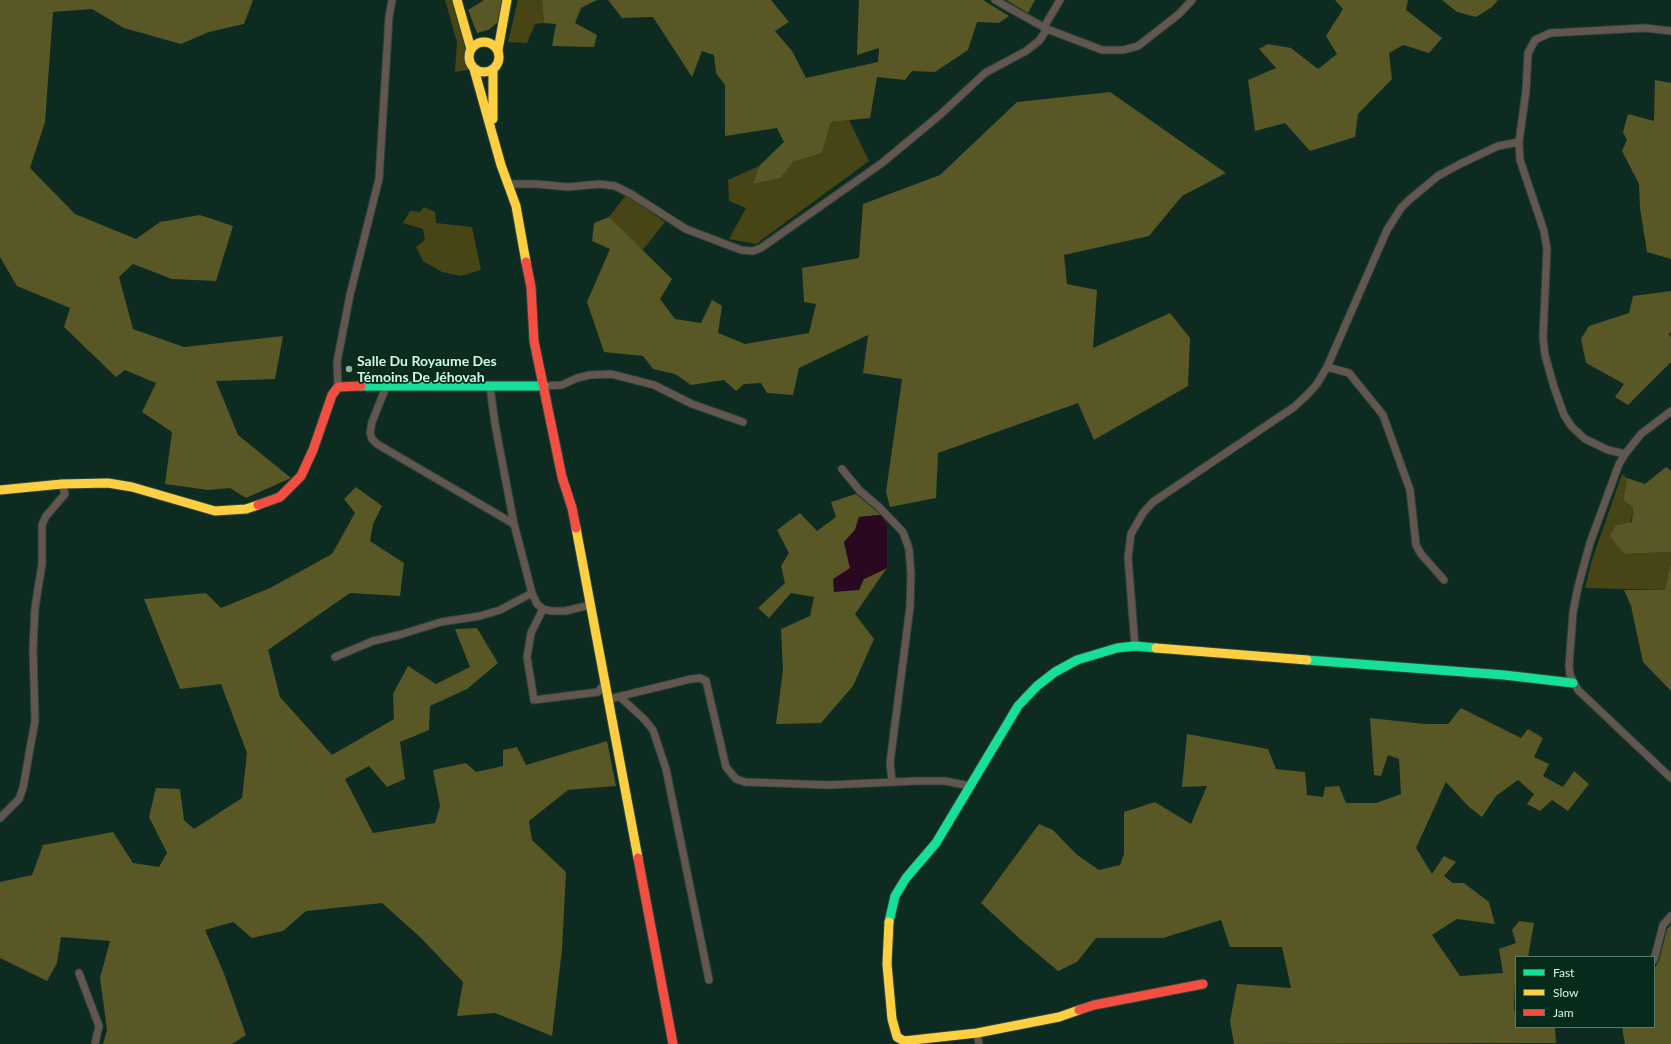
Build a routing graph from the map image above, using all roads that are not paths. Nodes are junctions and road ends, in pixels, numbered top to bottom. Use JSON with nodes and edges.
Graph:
{"nodes":[{"id":1,"x":392,"y":0,"type":"edge"},
{"id":2,"x":457,"y":0,"type":"edge"},
{"id":3,"x":507,"y":0,"type":"edge"},
{"id":4,"x":995,"y":0,"type":"edge"},
{"id":5,"x":1060,"y":0,"type":"edge"},
{"id":6,"x":1192,"y":0,"type":"edge"},
{"id":7,"x":1045,"y":28,"type":"junction"},
{"id":8,"x":1671,"y":32,"type":"edge"},
{"id":9,"x":471,"y":49,"type":"junction"},
{"id":10,"x":498,"y":50,"type":"junction"},
{"id":11,"x":493,"y":68,"type":"junction"},
{"id":12,"x":474,"y":69,"type":"junction"},
{"id":13,"x":493,"y":134,"type":"junction"},
{"id":14,"x":1518,"y":142,"type":"junction"},
{"id":15,"x":508,"y":184,"type":"junction"},
{"id":16,"x":1327,"y":367,"type":"junction"},
{"id":17,"x":544,"y":386,"type":"junction"},
{"id":18,"x":338,"y":387,"type":"junction"},
{"id":19,"x":386,"y":387,"type":"junction"},
{"id":20,"x":490,"y":387,"type":"junction"},
{"id":21,"x":1671,"y":411,"type":"edge"},
{"id":22,"x":743,"y":422,"type":"dead end"},
{"id":23,"x":1625,"y":454,"type":"junction"},
{"id":24,"x":842,"y":469,"type":"dead end"},
{"id":25,"x":62,"y":484,"type":"junction"},
{"id":26,"x":0,"y":490,"type":"edge"},
{"id":27,"x":514,"y":524,"type":"junction"},
{"id":28,"x":1444,"y":580,"type":"dead end"},
{"id":29,"x":532,"y":593,"type":"junction"},
{"id":30,"x":590,"y":605,"type":"junction"},
{"id":31,"x":543,"y":609,"type":"junction"},
{"id":32,"x":1135,"y":646,"type":"junction"},
{"id":33,"x":335,"y":656,"type":"dead end"},
{"id":34,"x":606,"y":682,"type":"junction"},
{"id":35,"x":1573,"y":683,"type":"junction"},
{"id":36,"x":620,"y":697,"type":"junction"},
{"id":37,"x":609,"y":699,"type":"junction"},
{"id":38,"x":1671,"y":778,"type":"edge"},
{"id":39,"x":892,"y":781,"type":"junction"},
{"id":40,"x":970,"y":786,"type":"junction"},
{"id":41,"x":0,"y":818,"type":"edge"},
{"id":42,"x":1671,"y":916,"type":"edge"},
{"id":43,"x":1655,"y":956,"type":"edge"},
{"id":44,"x":79,"y":973,"type":"dead end"},
{"id":45,"x":709,"y":980,"type":"dead end"},
{"id":46,"x":1202,"y":984,"type":"dead end"},
{"id":47,"x":977,"y":1033,"type":"junction"},
{"id":48,"x":95,"y":1044,"type":"edge"},
{"id":49,"x":674,"y":1044,"type":"edge"},
{"id":50,"x":979,"y":1044,"type":"edge"}],
"edges":[{"from":1,"to":18,"type":"street"},
{"from":2,"to":9,"type":"main road"},
{"from":3,"to":10,"type":"main road"},
{"from":4,"to":7,"type":"street"},
{"from":5,"to":7,"type":"street"},
{"from":6,"to":7,"type":"street"},
{"from":7,"to":15,"type":"street"},
{"from":8,"to":14,"type":"street"},
{"from":9,"to":10,"type":"main road"},
{"from":9,"to":12,"type":"main road"},
{"from":10,"to":11,"type":"main road"},
{"from":11,"to":12,"type":"main road"},
{"from":11,"to":13,"type":"main road"},
{"from":12,"to":13,"type":"main road"},
{"from":13,"to":15,"type":"main road"},
{"from":14,"to":16,"type":"street"},
{"from":14,"to":23,"type":"street"},
{"from":15,"to":17,"type":"main road"},
{"from":16,"to":28,"type":"street"},
{"from":16,"to":32,"type":"street"},
{"from":17,"to":20,"type":"main road"},
{"from":17,"to":22,"type":"street"},
{"from":17,"to":30,"type":"main road"},
{"from":18,"to":19,"type":"main road"},
{"from":18,"to":25,"type":"main road"},
{"from":19,"to":20,"type":"main road"},
{"from":19,"to":27,"type":"street"},
{"from":20,"to":27,"type":"street"},
{"from":21,"to":23,"type":"street"},
{"from":23,"to":35,"type":"street"},
{"from":24,"to":39,"type":"street"},
{"from":25,"to":26,"type":"main road"},
{"from":25,"to":41,"type":"street"},
{"from":27,"to":29,"type":"street"},
{"from":29,"to":31,"type":"street"},
{"from":29,"to":33,"type":"street"},
{"from":30,"to":31,"type":"street"},
{"from":30,"to":34,"type":"main road"},
{"from":31,"to":34,"type":"street"},
{"from":32,"to":35,"type":"main road"},
{"from":32,"to":40,"type":"main road"},
{"from":34,"to":37,"type":"main road"},
{"from":35,"to":38,"type":"street"},
{"from":36,"to":37,"type":"street"},
{"from":36,"to":39,"type":"street"},
{"from":36,"to":45,"type":"street"},
{"from":37,"to":49,"type":"main road"},
{"from":39,"to":40,"type":"street"},
{"from":40,"to":47,"type":"main road"},
{"from":42,"to":43,"type":"street"},
{"from":44,"to":48,"type":"street"},
{"from":46,"to":47,"type":"main road"},
{"from":47,"to":50,"type":"street"}]}
